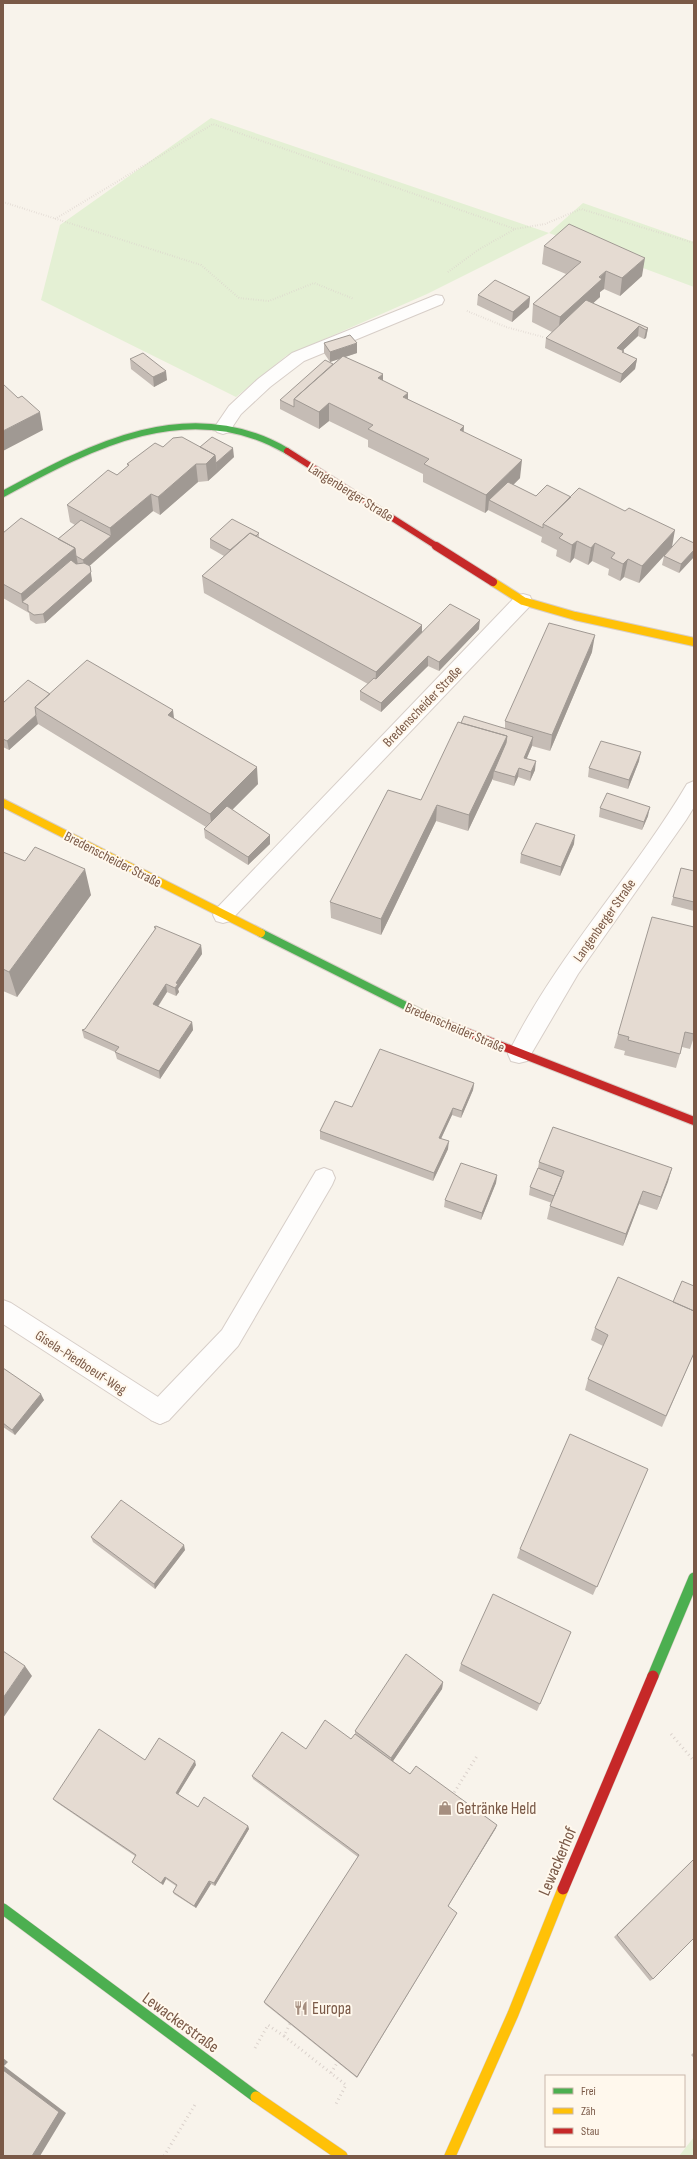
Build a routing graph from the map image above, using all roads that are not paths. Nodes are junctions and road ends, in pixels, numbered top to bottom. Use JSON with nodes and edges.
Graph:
{"nodes":[{"id":1,"x":431,"y":302,"type":"road end"},
{"id":2,"x":223,"y":428,"type":"junction"},
{"id":3,"x":3,"y":494,"type":"edge"},
{"id":4,"x":523,"y":601,"type":"junction"},
{"id":5,"x":694,"y":642,"type":"edge"},
{"id":6,"x":694,"y":789,"type":"edge"},
{"id":7,"x":3,"y":803,"type":"edge"},
{"id":8,"x":223,"y":915,"type":"junction"},
{"id":9,"x":519,"y":1054,"type":"junction"},
{"id":10,"x":694,"y":1121,"type":"edge"},
{"id":11,"x":324,"y":1178,"type":"dead end"},
{"id":12,"x":3,"y":1311,"type":"edge"},
{"id":13,"x":694,"y":1578,"type":"edge"},
{"id":14,"x":3,"y":1909,"type":"edge"},
{"id":15,"x":342,"y":2156,"type":"edge"},
{"id":16,"x":450,"y":2156,"type":"edge"}],
"edges":[{"from":1,"to":2,"type":"street"},
{"from":2,"to":3,"type":"street","name":"Langenberger Straße"},
{"from":2,"to":4,"type":"street","name":"Langenberger Straße"},
{"from":4,"to":5,"type":"street","name":"Langenberger Straße"},
{"from":4,"to":8,"type":"street","name":"Bredenscheider Straße"},
{"from":6,"to":9,"type":"street","name":"Langenberger Straße"},
{"from":7,"to":8,"type":"street","name":"Bredenscheider Straße"},
{"from":8,"to":9,"type":"street","name":"Bredenscheider Straße"},
{"from":9,"to":10,"type":"street","name":"Bredenscheider Straße"},
{"from":11,"to":12,"type":"street","name":"Gisela-Piedboeuf-Weg"},
{"from":13,"to":16,"type":"street","name":"Lewackerhof"},
{"from":14,"to":15,"type":"street","name":"Lewackerstraße"}]}
